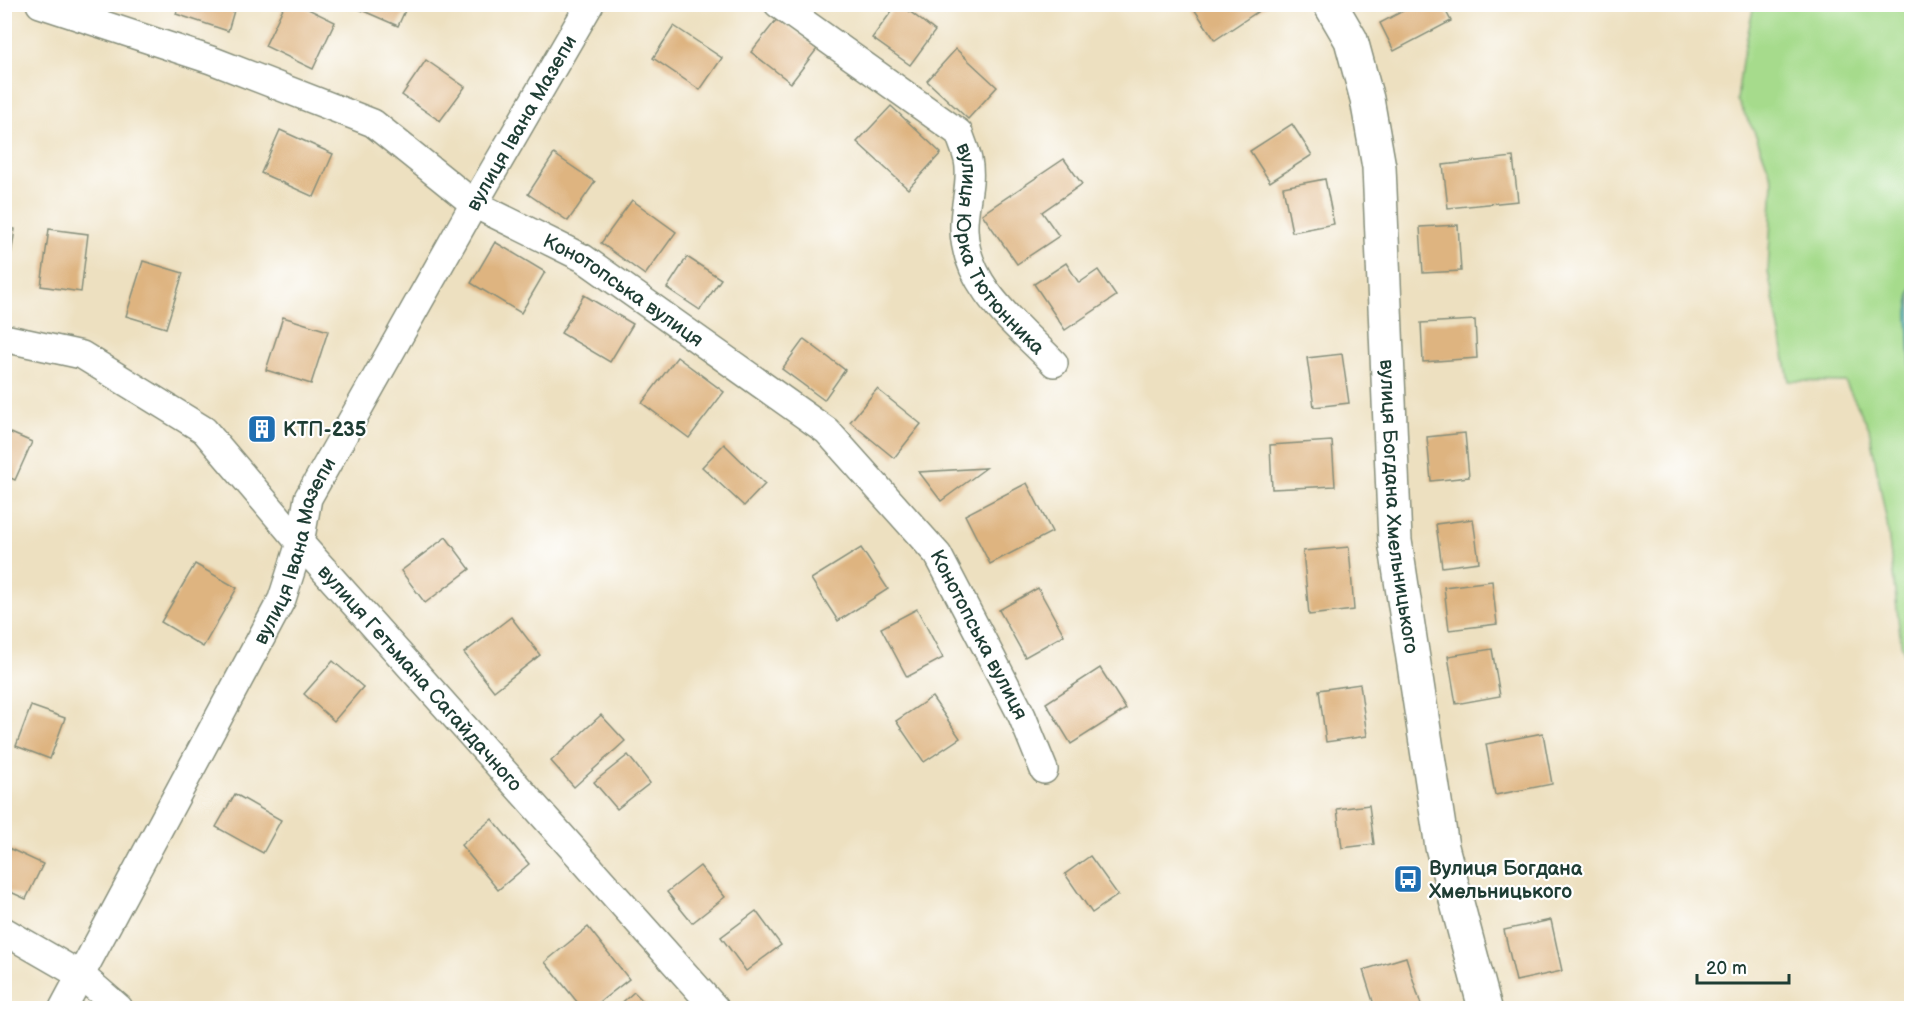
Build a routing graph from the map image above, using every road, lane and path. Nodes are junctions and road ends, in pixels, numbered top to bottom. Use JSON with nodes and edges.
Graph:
{"nodes":[{"id":1,"x":40,"y":4,"type":"edge"},
{"id":2,"x":590,"y":4,"type":"edge"},
{"id":3,"x":778,"y":4,"type":"edge"},
{"id":4,"x":1330,"y":4,"type":"edge"},
{"id":5,"x":474,"y":204,"type":"junction"},
{"id":6,"x":4,"y":338,"type":"edge"},
{"id":7,"x":1054,"y":363,"type":"dead end"},
{"id":8,"x":300,"y":543,"type":"junction"},
{"id":9,"x":1044,"y":770,"type":"dead end"},
{"id":10,"x":4,"y":931,"type":"edge"},
{"id":11,"x":82,"y":976,"type":"junction"},
{"id":12,"x":63,"y":1008,"type":"edge"},
{"id":13,"x":118,"y":1008,"type":"edge"},
{"id":14,"x":715,"y":1008,"type":"edge"},
{"id":15,"x":1485,"y":1008,"type":"edge"}],
"edges":[{"from":1,"to":5,"type":"street","name":"Конотопська вулиця"},
{"from":2,"to":5,"type":"street","name":"вулиця Івана Мазепи"},
{"from":3,"to":7,"type":"street","name":"вулиця Юрка Тютюнника"},
{"from":4,"to":15,"type":"street","name":"вулиця Богдана Хмельницького"},
{"from":5,"to":8,"type":"street","name":"вулиця Івана Мазепи"},
{"from":5,"to":9,"type":"street","name":"Конотопська вулиця"},
{"from":6,"to":8,"type":"street","name":"вулиця Гетьмана Сагайдачного"},
{"from":8,"to":11,"type":"street","name":"вулиця Івана Мазепи"},
{"from":8,"to":14,"type":"street","name":"вулиця Гетьмана Сагайдачного"},
{"from":10,"to":11,"type":"street"},
{"from":11,"to":12,"type":"street","name":"вулиця Івана Мазепи"},
{"from":11,"to":13,"type":"street"}]}
